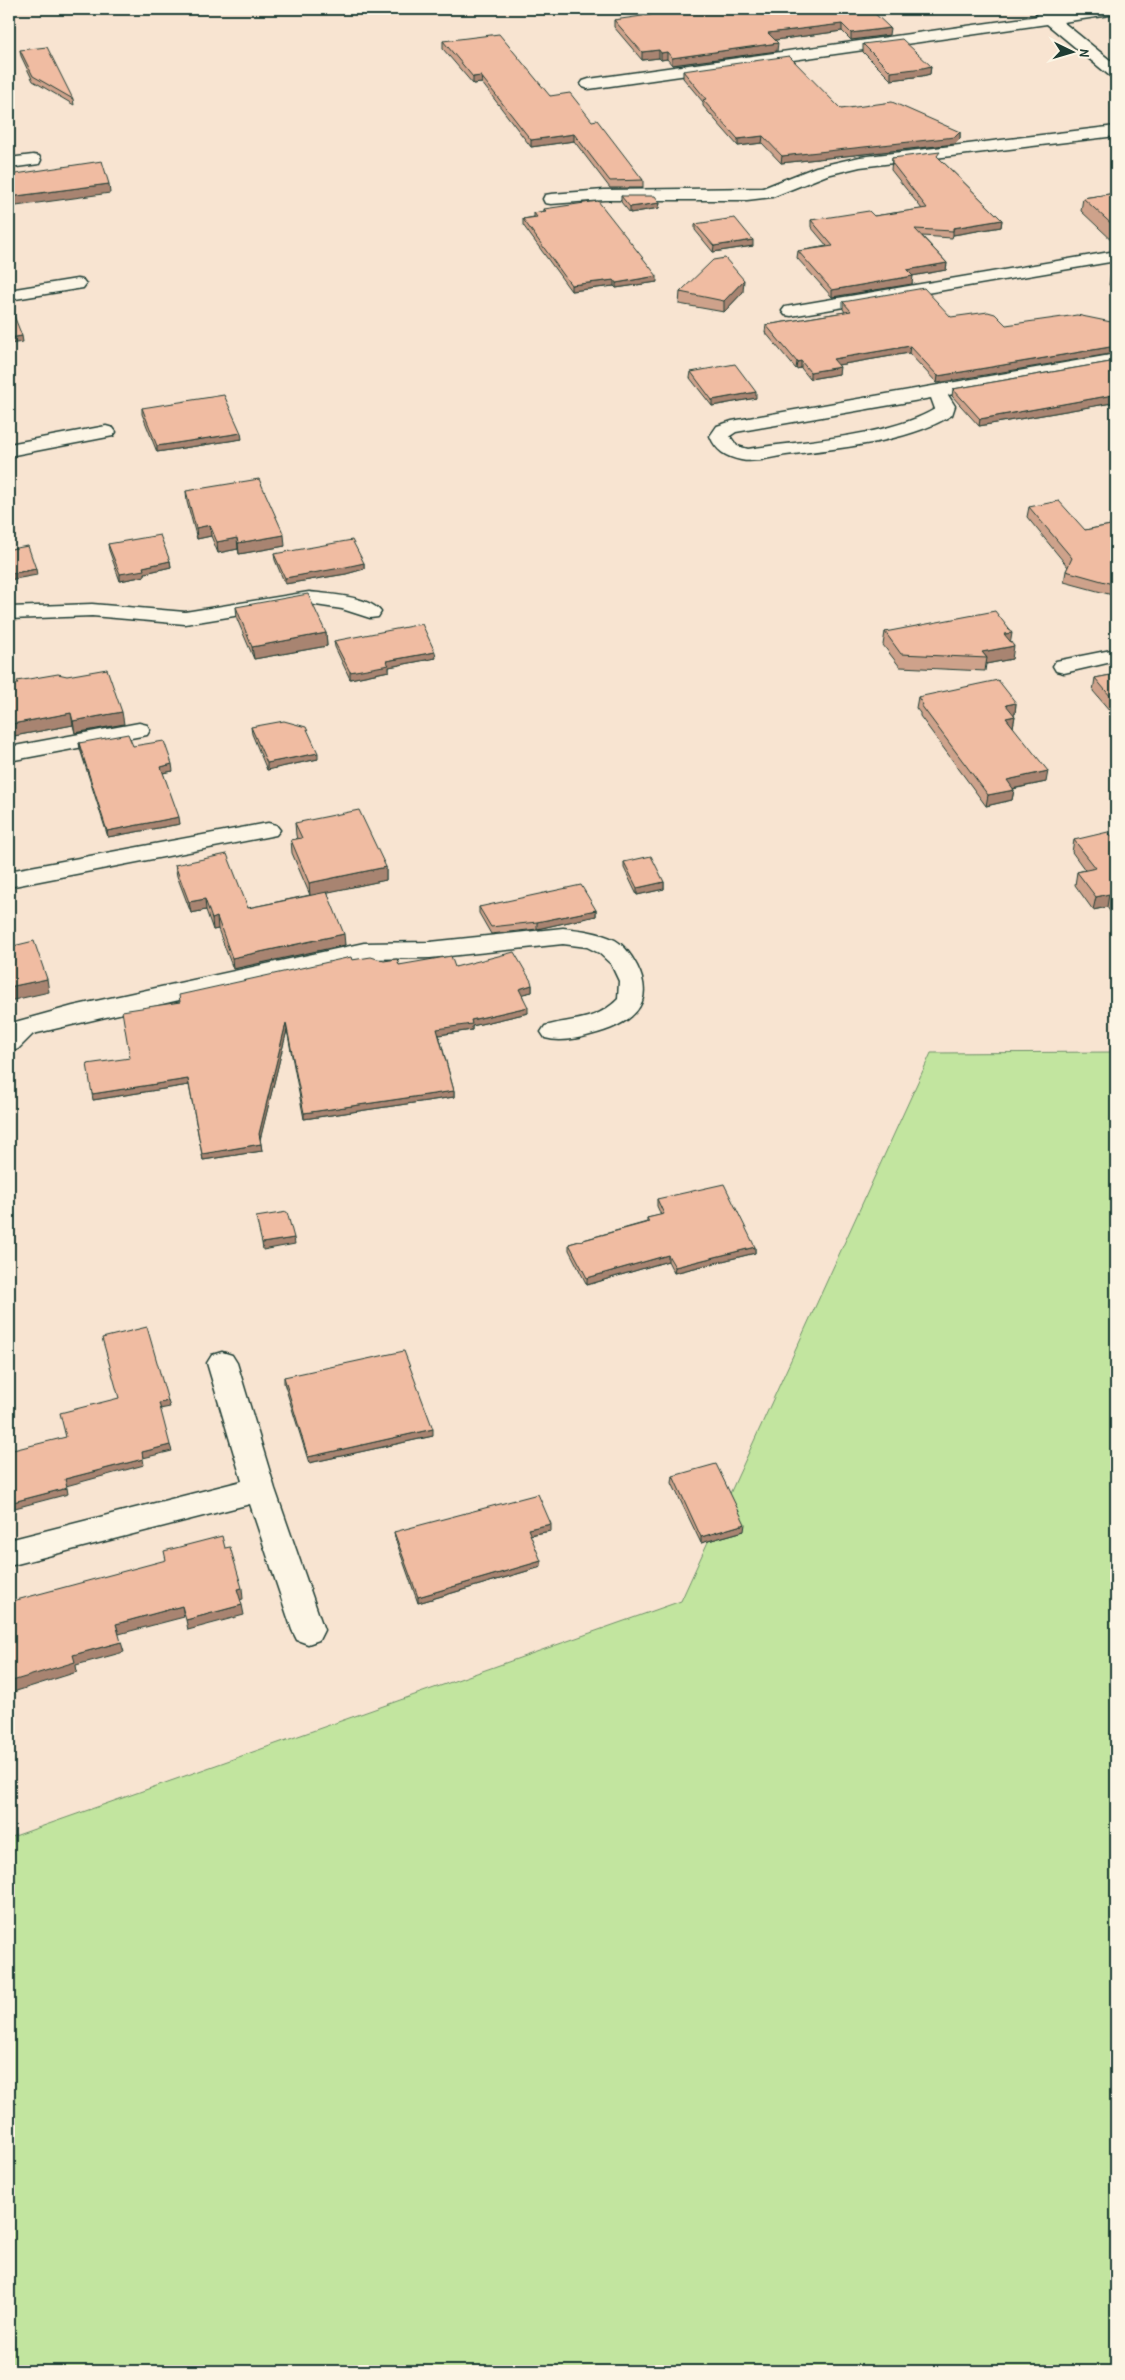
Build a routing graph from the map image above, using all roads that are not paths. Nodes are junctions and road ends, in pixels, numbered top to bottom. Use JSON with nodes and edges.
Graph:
{"nodes":[{"id":1,"x":1038,"y":9,"type":"edge"},
{"id":2,"x":1116,"y":10,"type":"edge"},
{"id":3,"x":1051,"y":19,"type":"junction"},
{"id":4,"x":1116,"y":73,"type":"edge"},
{"id":5,"x":589,"y":84,"type":"dead end"},
{"id":6,"x":1116,"y":132,"type":"edge"},
{"id":7,"x":33,"y":160,"type":"dead end"},
{"id":8,"x":9,"y":163,"type":"edge"},
{"id":9,"x":551,"y":199,"type":"dead end"},
{"id":10,"x":1116,"y":256,"type":"edge"},
{"id":11,"x":77,"y":284,"type":"dead end"},
{"id":12,"x":9,"y":295,"type":"edge"},
{"id":13,"x":790,"y":311,"type":"dead end"},
{"id":14,"x":1116,"y":360,"type":"edge"},
{"id":15,"x":936,"y":391,"type":"junction"},
{"id":16,"x":106,"y":432,"type":"dead end"},
{"id":17,"x":9,"y":450,"type":"edge"},
{"id":18,"x":370,"y":612,"type":"dead end"},
{"id":19,"x":9,"y":613,"type":"edge"},
{"id":20,"x":1116,"y":655,"type":"edge"},
{"id":21,"x":1064,"y":666,"type":"dead end"},
{"id":22,"x":139,"y":730,"type":"dead end"},
{"id":23,"x":9,"y":754,"type":"edge"},
{"id":24,"x":268,"y":830,"type":"dead end"},
{"id":25,"x":9,"y":878,"type":"edge"},
{"id":26,"x":554,"y":1032,"type":"dead end"},
{"id":27,"x":14,"y":1034,"type":"edge"},
{"id":28,"x":222,"y":1363,"type":"dead end"},
{"id":29,"x":260,"y":1489,"type":"junction"},
{"id":30,"x":9,"y":1553,"type":"edge"},
{"id":31,"x":308,"y":1630,"type":"dead end"}],
"edges":[{"from":1,"to":3,"type":"street"},
{"from":2,"to":3,"type":"street"},
{"from":3,"to":4,"type":"street"},
{"from":3,"to":5,"type":"street"},
{"from":6,"to":9,"type":"street"},
{"from":7,"to":8,"type":"street"},
{"from":10,"to":13,"type":"street"},
{"from":11,"to":12,"type":"street"},
{"from":14,"to":15,"type":"street"},
{"from":15,"to":15,"type":"street"},
{"from":16,"to":17,"type":"street"},
{"from":18,"to":19,"type":"street"},
{"from":20,"to":21,"type":"street"},
{"from":22,"to":23,"type":"street"},
{"from":24,"to":25,"type":"street"},
{"from":26,"to":27,"type":"street"},
{"from":28,"to":29,"type":"street"},
{"from":29,"to":30,"type":"street"},
{"from":29,"to":31,"type":"street"}]}
